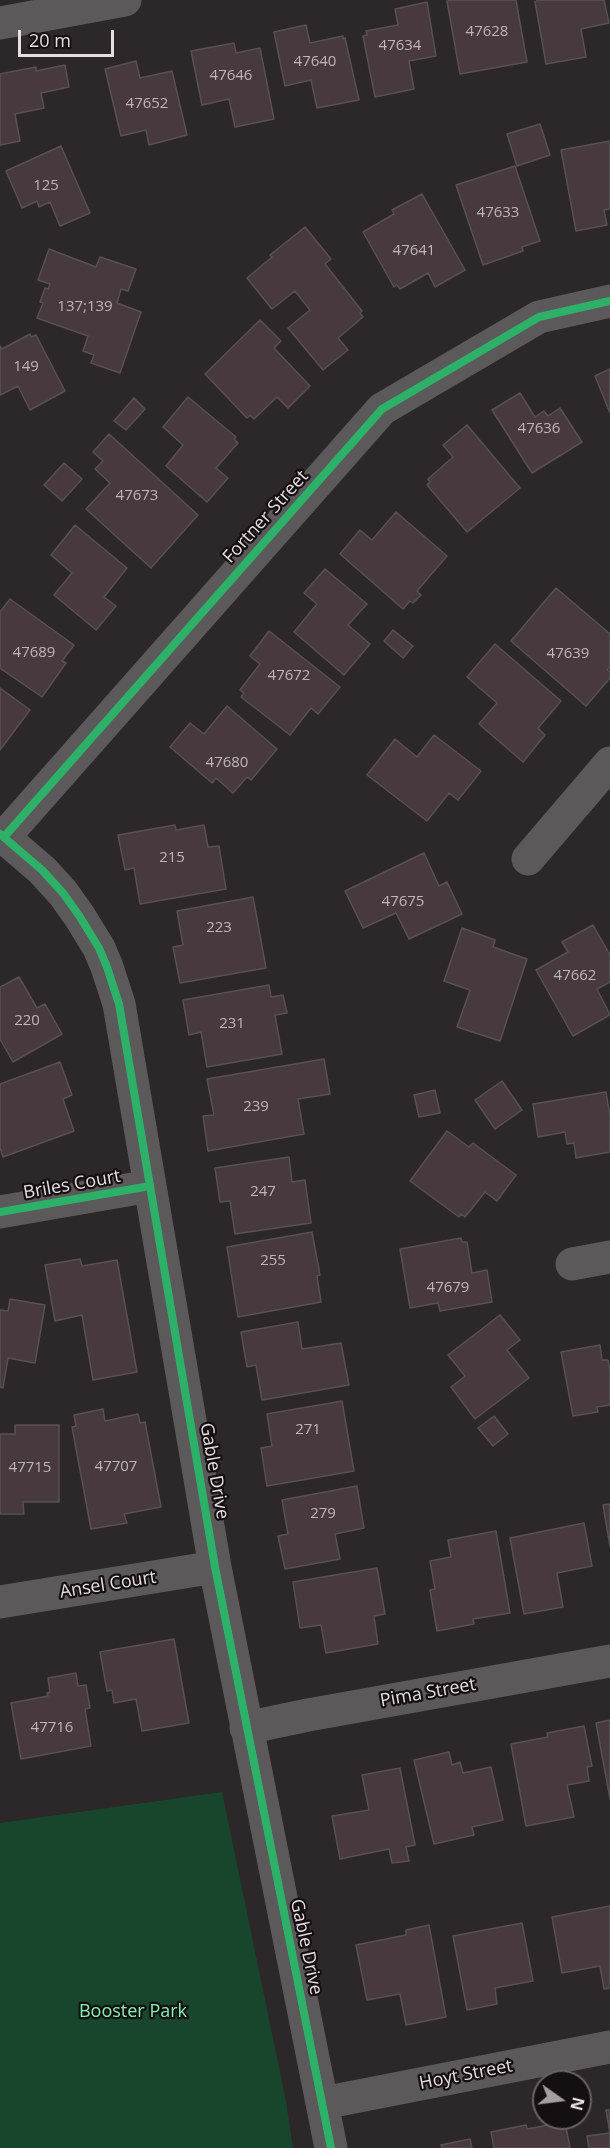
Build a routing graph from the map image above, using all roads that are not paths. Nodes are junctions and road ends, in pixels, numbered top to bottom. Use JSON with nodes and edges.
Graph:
{"nodes":[{"id":1,"x":125,"y":0,"type":"edge"},
{"id":2,"x":0,"y":23,"type":"edge"},
{"id":3,"x":610,"y":301,"type":"edge"},
{"id":4,"x":610,"y":763,"type":"edge"},
{"id":5,"x":2,"y":836,"type":"edge"},
{"id":6,"x":528,"y":859,"type":"dead end"},
{"id":7,"x":150,"y":1186,"type":"junction"},
{"id":8,"x":0,"y":1212,"type":"edge"},
{"id":9,"x":610,"y":1257,"type":"edge"},
{"id":10,"x":572,"y":1264,"type":"dead end"},
{"id":11,"x":216,"y":1567,"type":"junction"},
{"id":12,"x":0,"y":1602,"type":"edge"},
{"id":13,"x":610,"y":1661,"type":"edge"},
{"id":14,"x":246,"y":1728,"type":"junction"},
{"id":15,"x":610,"y":2047,"type":"edge"},
{"id":16,"x":323,"y":2103,"type":"junction"},
{"id":17,"x":331,"y":2148,"type":"edge"}],
"edges":[{"from":1,"to":2,"type":"street"},
{"from":3,"to":5,"type":"street","name":"Fortner Street"},
{"from":4,"to":6,"type":"street"},
{"from":5,"to":7,"type":"street","name":"Gable Drive"},
{"from":7,"to":8,"type":"street","name":"Briles Court"},
{"from":7,"to":11,"type":"street","name":"Gable Drive"},
{"from":9,"to":10,"type":"street"},
{"from":11,"to":12,"type":"street","name":"Ansel Court"},
{"from":11,"to":14,"type":"street","name":"Gable Drive"},
{"from":13,"to":14,"type":"street","name":"Pima Street"},
{"from":14,"to":16,"type":"street","name":"Gable Drive"},
{"from":15,"to":16,"type":"street","name":"Hoyt Street"},
{"from":16,"to":17,"type":"street","name":"Gable Drive"}]}
